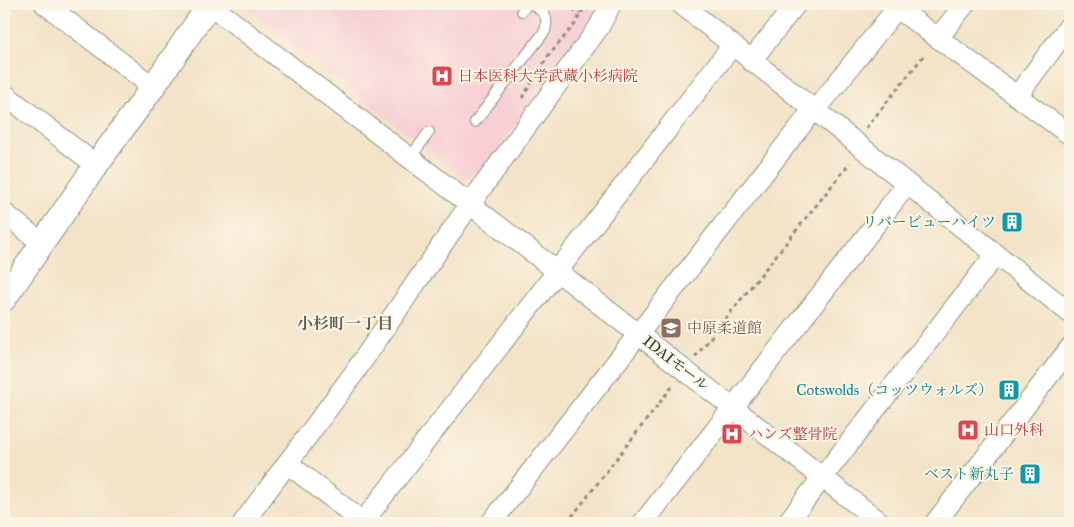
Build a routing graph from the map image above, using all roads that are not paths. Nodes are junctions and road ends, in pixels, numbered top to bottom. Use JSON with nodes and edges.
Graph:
{"nodes":[{"id":1,"x":45,"y":4,"type":"edge"},
{"id":2,"x":209,"y":4,"type":"edge"},
{"id":3,"x":533,"y":4,"type":"edge"},
{"id":4,"x":611,"y":4,"type":"edge"},
{"id":5,"x":681,"y":4,"type":"edge"},
{"id":6,"x":796,"y":4,"type":"edge"},
{"id":7,"x":966,"y":4,"type":"edge"},
{"id":8,"x":898,"y":6,"type":"edge"},
{"id":9,"x":1070,"y":25,"type":"edge"},
{"id":10,"x":938,"y":38,"type":"junction"},
{"id":11,"x":732,"y":46,"type":"junction"},
{"id":12,"x":752,"y":61,"type":"junction"},
{"id":13,"x":153,"y":87,"type":"junction"},
{"id":14,"x":4,"y":94,"type":"edge"},
{"id":15,"x":1017,"y":96,"type":"junction"},
{"id":16,"x":814,"y":111,"type":"junction"},
{"id":17,"x":475,"y":122,"type":"dead end"},
{"id":18,"x":429,"y":132,"type":"dead end"},
{"id":19,"x":1070,"y":135,"type":"edge"},
{"id":20,"x":410,"y":158,"type":"junction"},
{"id":21,"x":96,"y":165,"type":"junction"},
{"id":22,"x":907,"y":184,"type":"junction"},
{"id":23,"x":470,"y":204,"type":"junction"},
{"id":24,"x":4,"y":214,"type":"edge"},
{"id":25,"x":43,"y":244,"type":"junction"},
{"id":26,"x":996,"y":254,"type":"junction"},
{"id":27,"x":557,"y":271,"type":"junction"},
{"id":28,"x":4,"y":299,"type":"edge"},
{"id":29,"x":1070,"y":313,"type":"edge"},
{"id":30,"x":639,"y":334,"type":"junction"},
{"id":31,"x":1070,"y":348,"type":"edge"},
{"id":32,"x":733,"y":408,"type":"junction"},
{"id":33,"x":287,"y":463,"type":"junction"},
{"id":34,"x":822,"y":478,"type":"junction"},
{"id":35,"x":247,"y":522,"type":"edge"},
{"id":36,"x":363,"y":523,"type":"edge"},
{"id":37,"x":492,"y":523,"type":"edge"},
{"id":38,"x":643,"y":523,"type":"edge"},
{"id":39,"x":788,"y":523,"type":"edge"},
{"id":40,"x":881,"y":523,"type":"edge"},
{"id":41,"x":936,"y":523,"type":"edge"}],
"edges":[{"from":1,"to":13,"type":"street"},
{"from":2,"to":13,"type":"street"},
{"from":2,"to":20,"type":"street","name":"IDAIモール"},
{"from":3,"to":17,"type":"lane"},
{"from":4,"to":23,"type":"street"},
{"from":5,"to":11,"type":"street"},
{"from":6,"to":12,"type":"street"},
{"from":7,"to":10,"type":"street"},
{"from":8,"to":10,"type":"street"},
{"from":8,"to":16,"type":"street"},
{"from":9,"to":15,"type":"street"},
{"from":10,"to":15,"type":"street"},
{"from":11,"to":12,"type":"street"},
{"from":11,"to":27,"type":"street"},
{"from":12,"to":16,"type":"street"},
{"from":13,"to":21,"type":"street"},
{"from":14,"to":21,"type":"street"},
{"from":15,"to":19,"type":"street"},
{"from":16,"to":22,"type":"street"},
{"from":16,"to":30,"type":"street"},
{"from":18,"to":20,"type":"lane"},
{"from":20,"to":23,"type":"street","name":"IDAIモール"},
{"from":21,"to":25,"type":"street"},
{"from":22,"to":26,"type":"street"},
{"from":22,"to":32,"type":"street"},
{"from":23,"to":27,"type":"street","name":"IDAIモール"},
{"from":23,"to":33,"type":"street"},
{"from":24,"to":25,"type":"street"},
{"from":25,"to":28,"type":"street"},
{"from":26,"to":29,"type":"street"},
{"from":26,"to":34,"type":"street"},
{"from":27,"to":30,"type":"street","name":"IDAIモール"},
{"from":27,"to":36,"type":"street"},
{"from":30,"to":32,"type":"street","name":"IDAIモール"},
{"from":30,"to":37,"type":"street"},
{"from":31,"to":41,"type":"street"},
{"from":32,"to":34,"type":"street","name":"IDAIモール"},
{"from":32,"to":38,"type":"street"},
{"from":33,"to":35,"type":"street"},
{"from":33,"to":36,"type":"street"},
{"from":34,"to":39,"type":"street"},
{"from":34,"to":40,"type":"street","name":"IDAIモール"}]}
